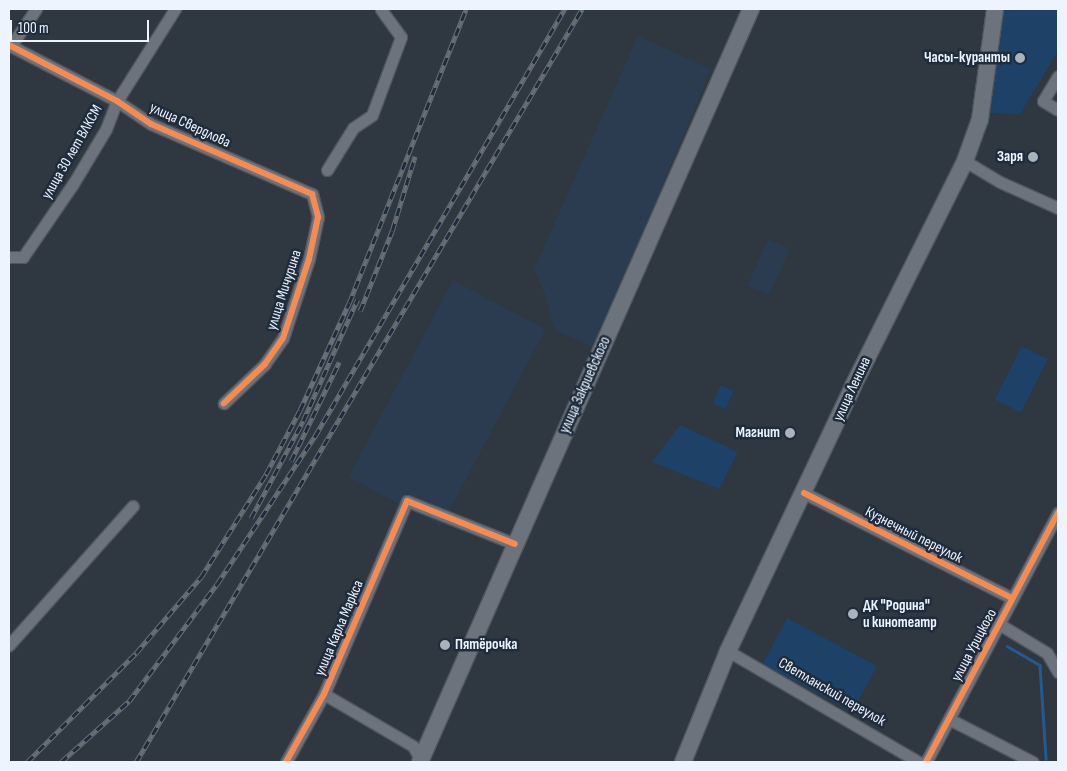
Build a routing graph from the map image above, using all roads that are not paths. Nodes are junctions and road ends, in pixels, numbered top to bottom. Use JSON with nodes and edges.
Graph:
{"nodes":[{"id":1,"x":36,"y":9,"type":"edge"},
{"id":2,"x":175,"y":9,"type":"edge"},
{"id":3,"x":381,"y":9,"type":"edge"},
{"id":4,"x":751,"y":9,"type":"edge"},
{"id":5,"x":995,"y":9,"type":"edge"},
{"id":6,"x":10,"y":46,"type":"edge"},
{"id":7,"x":1058,"y":76,"type":"edge"},
{"id":8,"x":118,"y":102,"type":"junction"},
{"id":9,"x":1058,"y":110,"type":"edge"},
{"id":10,"x":965,"y":161,"type":"junction"},
{"id":11,"x":328,"y":170,"type":"dead end"},
{"id":12,"x":312,"y":194,"type":"joint"},
{"id":13,"x":1058,"y":208,"type":"edge"},
{"id":14,"x":9,"y":257,"type":"edge"},
{"id":15,"x":224,"y":403,"type":"dead end"},
{"id":16,"x":804,"y":492,"type":"junction"},
{"id":17,"x":133,"y":506,"type":"dead end"},
{"id":18,"x":1058,"y":513,"type":"edge"},
{"id":19,"x":515,"y":544,"type":"junction"},
{"id":20,"x":1012,"y":598,"type":"junction"},
{"id":21,"x":999,"y":624,"type":"junction"},
{"id":22,"x":9,"y":645,"type":"edge"},
{"id":23,"x":728,"y":651,"type":"junction"},
{"id":24,"x":1058,"y":672,"type":"edge"},
{"id":25,"x":324,"y":694,"type":"junction"},
{"id":26,"x":949,"y":719,"type":"junction"},
{"id":27,"x":286,"y":762,"type":"edge"},
{"id":28,"x":421,"y":762,"type":"edge"},
{"id":29,"x":683,"y":762,"type":"edge"},
{"id":30,"x":919,"y":762,"type":"edge"},
{"id":31,"x":926,"y":762,"type":"edge"},
{"id":32,"x":1033,"y":762,"type":"edge"}],
"edges":[{"from":1,"to":6,"type":"street"},
{"from":2,"to":8,"type":"street","name":"улица 30 лет ВЛКСМ"},
{"from":3,"to":11,"type":"street"},
{"from":4,"to":19,"type":"main road","name":"улица Закриевского"},
{"from":5,"to":10,"type":"main road","name":"улица Ленина"},
{"from":6,"to":8,"type":"street","name":"улица Свердлова"},
{"from":7,"to":9,"type":"street"},
{"from":8,"to":12,"type":"street","name":"улица Свердлова"},
{"from":8,"to":14,"type":"street","name":"улица 30 лет ВЛКСМ"},
{"from":10,"to":13,"type":"street"},
{"from":10,"to":16,"type":"main road","name":"улица Ленина"},
{"from":12,"to":15,"type":"street","name":"улица Мичурина"},
{"from":16,"to":20,"type":"street","name":"Кузнечный переулок"},
{"from":16,"to":23,"type":"main road","name":"улица Ленина"},
{"from":17,"to":22,"type":"street"},
{"from":18,"to":20,"type":"street","name":"улица Урицкого"},
{"from":19,"to":25,"type":"street","name":"улица Карла Маркса"},
{"from":19,"to":28,"type":"main road","name":"улица Закриевского"},
{"from":20,"to":21,"type":"street","name":"улица Урицкого"},
{"from":21,"to":24,"type":"street"},
{"from":21,"to":26,"type":"street","name":"улица Урицкого"},
{"from":23,"to":29,"type":"main road","name":"улица Ленина"},
{"from":23,"to":30,"type":"street","name":"Светланский переулок"},
{"from":25,"to":27,"type":"street","name":"улица Карла Маркса"},
{"from":25,"to":28,"type":"street"},
{"from":26,"to":31,"type":"street","name":"улица Урицкого"},
{"from":26,"to":32,"type":"street"}]}
